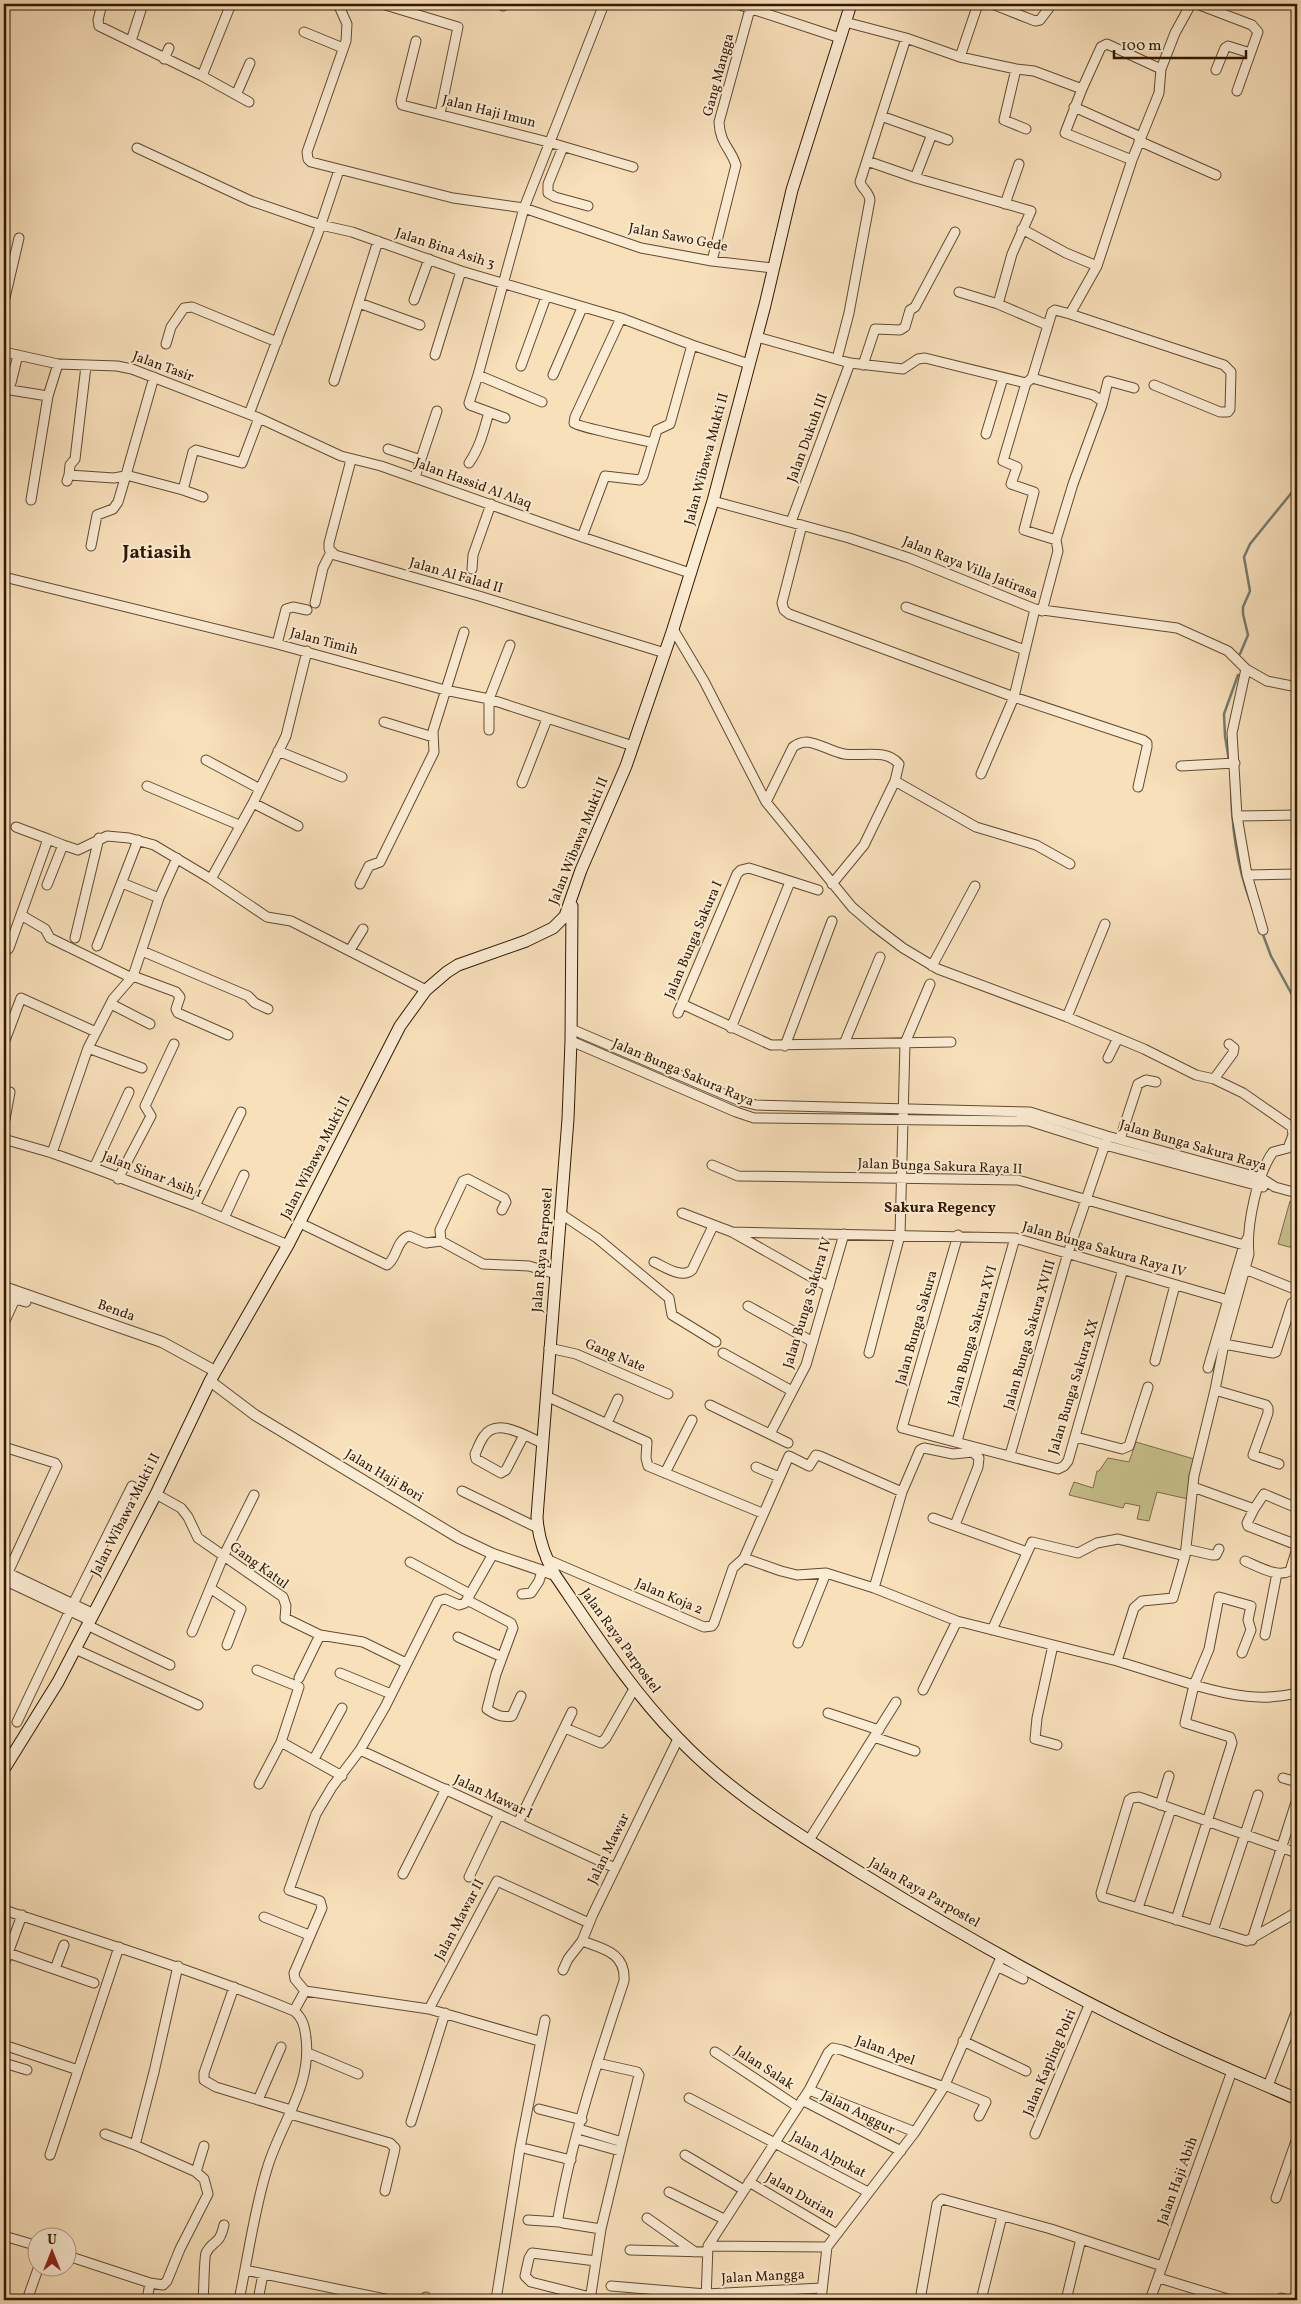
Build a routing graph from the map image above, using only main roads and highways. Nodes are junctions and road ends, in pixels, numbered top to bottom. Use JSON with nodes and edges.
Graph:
{"nodes":[{"id":1,"x":850,"y":4,"type":"edge"},
{"id":2,"x":572,"y":899,"type":"junction"},
{"id":3,"x":4,"y":1769,"type":"edge"},
{"id":4,"x":1297,"y":2099,"type":"edge"}],
"edges":[{"from":1,"to":2,"type":"main road","name":"Jalan Wibawa Mukti II"},
{"from":2,"to":3,"type":"main road","name":"Jalan Wibawa Mukti II"},
{"from":2,"to":4,"type":"main road","name":"Jalan Raya Parpostel"}]}
